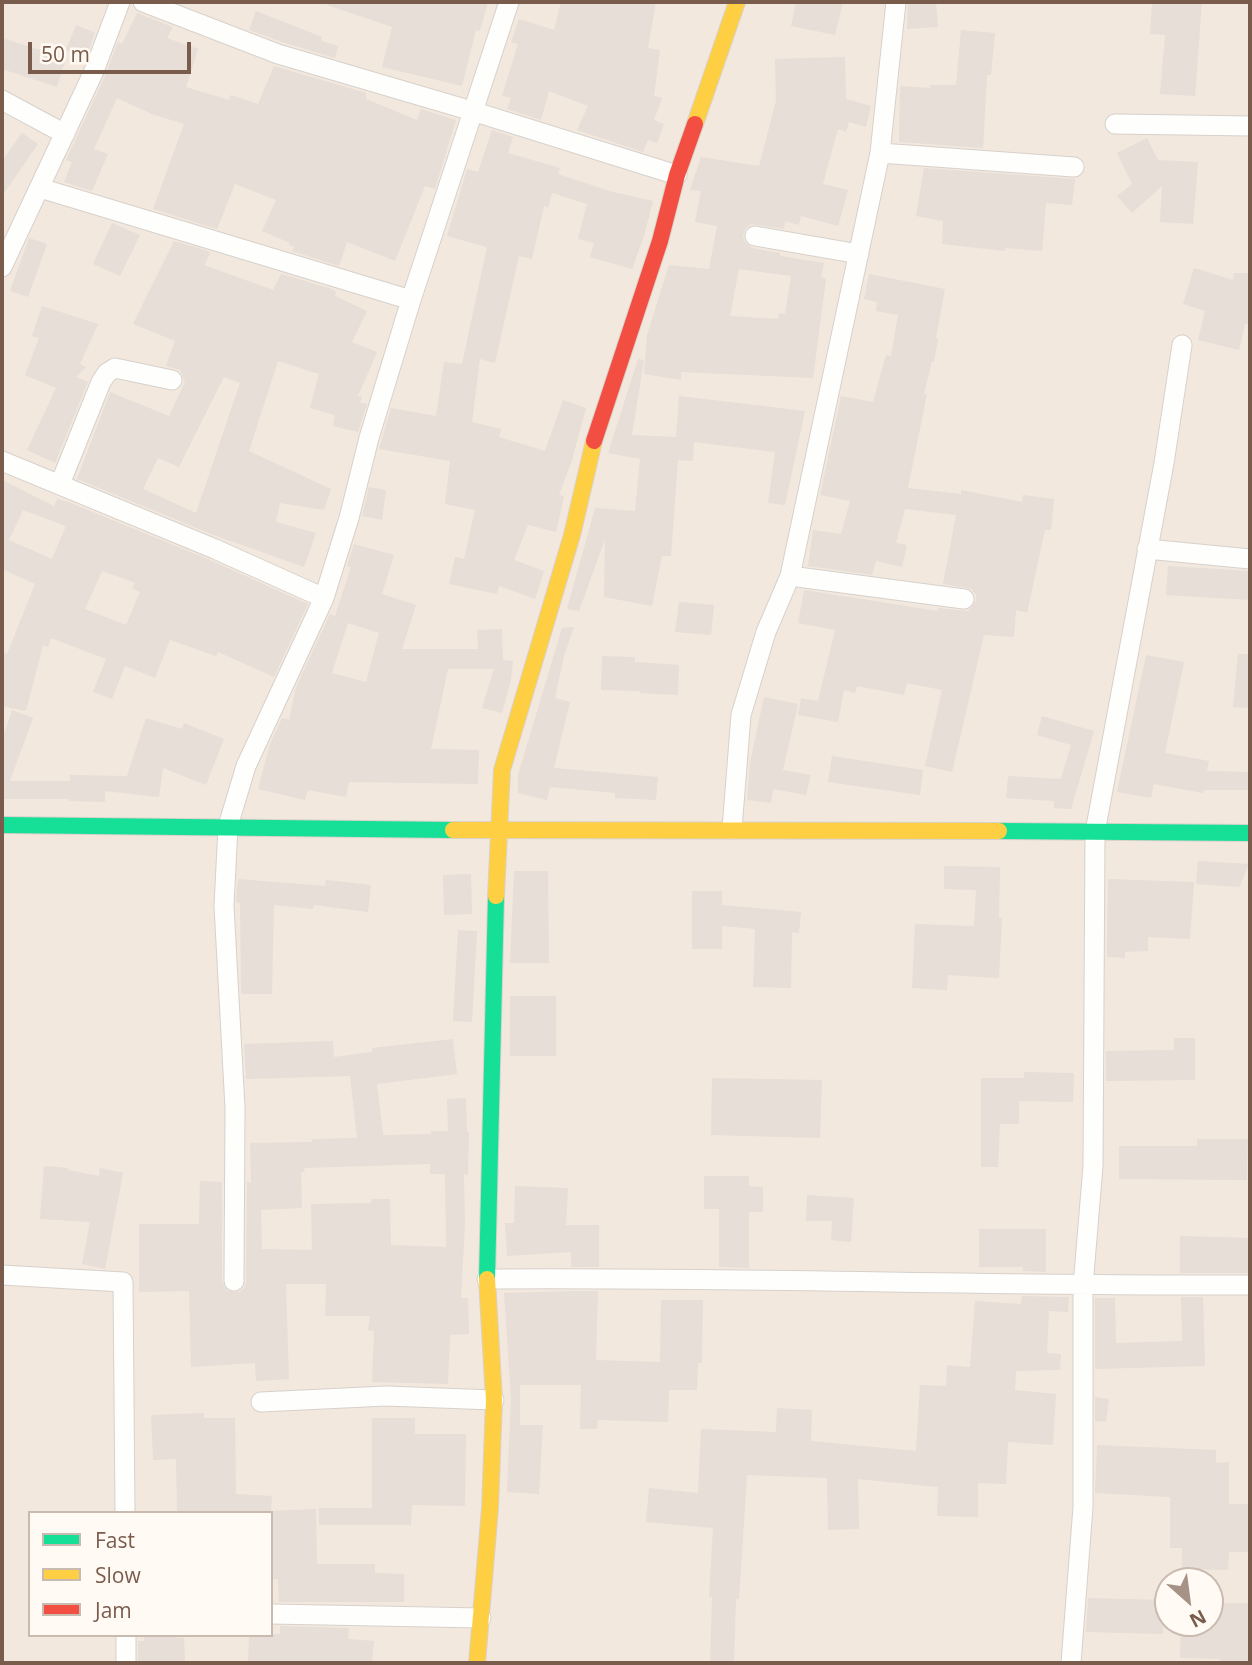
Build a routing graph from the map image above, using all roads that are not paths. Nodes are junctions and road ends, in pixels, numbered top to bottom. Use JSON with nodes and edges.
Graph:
{"nodes":[{"id":1,"x":120,"y":2,"type":"edge"},
{"id":2,"x":143,"y":2,"type":"edge"},
{"id":3,"x":509,"y":2,"type":"edge"},
{"id":4,"x":737,"y":2,"type":"edge"},
{"id":5,"x":896,"y":2,"type":"edge"},
{"id":6,"x":2,"y":100,"type":"edge"},
{"id":7,"x":472,"y":111,"type":"junction"},
{"id":8,"x":1115,"y":124,"type":"dead end"},
{"id":9,"x":1250,"y":126,"type":"edge"},
{"id":10,"x":65,"y":134,"type":"junction"},
{"id":11,"x":880,"y":153,"type":"junction"},
{"id":12,"x":1074,"y":167,"type":"dead end"},
{"id":13,"x":677,"y":175,"type":"junction"},
{"id":14,"x":40,"y":188,"type":"junction"},
{"id":15,"x":755,"y":236,"type":"dead end"},
{"id":16,"x":859,"y":254,"type":"junction"},
{"id":17,"x":2,"y":267,"type":"edge"},
{"id":18,"x":411,"y":300,"type":"junction"},
{"id":19,"x":1182,"y":345,"type":"dead end"},
{"id":20,"x":172,"y":380,"type":"dead end"},
{"id":21,"x":2,"y":461,"type":"edge"},
{"id":22,"x":60,"y":485,"type":"junction"},
{"id":23,"x":1147,"y":549,"type":"junction"},
{"id":24,"x":1250,"y":559,"type":"edge"},
{"id":25,"x":790,"y":576,"type":"junction"},
{"id":26,"x":324,"y":598,"type":"junction"},
{"id":27,"x":964,"y":599,"type":"dead end"},
{"id":28,"x":2,"y":825,"type":"edge"},
{"id":29,"x":228,"y":826,"type":"junction"},
{"id":30,"x":732,"y":829,"type":"junction"},
{"id":31,"x":500,"y":831,"type":"junction"},
{"id":32,"x":1095,"y":832,"type":"junction"},
{"id":33,"x":1250,"y":832,"type":"edge"},
{"id":34,"x":2,"y":1275,"type":"edge"},
{"id":35,"x":487,"y":1279,"type":"junction"},
{"id":36,"x":234,"y":1280,"type":"dead end"},
{"id":37,"x":1250,"y":1285,"type":"edge"},
{"id":38,"x":1083,"y":1286,"type":"junction"},
{"id":39,"x":494,"y":1400,"type":"junction"},
{"id":40,"x":261,"y":1402,"type":"dead end"},
{"id":41,"x":125,"y":1511,"type":"edge"},
{"id":42,"x":273,"y":1614,"type":"edge"},
{"id":43,"x":481,"y":1618,"type":"junction"},
{"id":44,"x":126,"y":1637,"type":"edge"},
{"id":45,"x":126,"y":1663,"type":"edge"},
{"id":46,"x":477,"y":1663,"type":"edge"},
{"id":47,"x":1071,"y":1663,"type":"edge"}],
"edges":[{"from":1,"to":10,"type":"street"},
{"from":2,"to":7,"type":"street"},
{"from":3,"to":7,"type":"street"},
{"from":4,"to":13,"type":"street"},
{"from":5,"to":11,"type":"street"},
{"from":6,"to":10,"type":"street"},
{"from":7,"to":13,"type":"street"},
{"from":7,"to":18,"type":"street"},
{"from":8,"to":9,"type":"street"},
{"from":10,"to":14,"type":"street"},
{"from":11,"to":12,"type":"street"},
{"from":11,"to":16,"type":"street"},
{"from":13,"to":31,"type":"street"},
{"from":14,"to":17,"type":"street"},
{"from":14,"to":18,"type":"street"},
{"from":15,"to":16,"type":"street"},
{"from":16,"to":25,"type":"street"},
{"from":18,"to":26,"type":"street"},
{"from":19,"to":23,"type":"street"},
{"from":20,"to":22,"type":"street"},
{"from":21,"to":22,"type":"street"},
{"from":22,"to":26,"type":"street"},
{"from":23,"to":24,"type":"street"},
{"from":23,"to":32,"type":"street"},
{"from":25,"to":27,"type":"street"},
{"from":25,"to":30,"type":"street"},
{"from":26,"to":29,"type":"street"},
{"from":28,"to":29,"type":"street"},
{"from":29,"to":31,"type":"street"},
{"from":29,"to":36,"type":"street"},
{"from":30,"to":31,"type":"street"},
{"from":30,"to":32,"type":"street"},
{"from":31,"to":35,"type":"street"},
{"from":32,"to":33,"type":"street"},
{"from":32,"to":38,"type":"street"},
{"from":34,"to":41,"type":"street"},
{"from":35,"to":38,"type":"street"},
{"from":35,"to":39,"type":"street"},
{"from":37,"to":38,"type":"street"},
{"from":38,"to":47,"type":"street"},
{"from":39,"to":40,"type":"street"},
{"from":39,"to":43,"type":"street"},
{"from":42,"to":43,"type":"street"},
{"from":43,"to":46,"type":"street"},
{"from":44,"to":45,"type":"street"}]}
